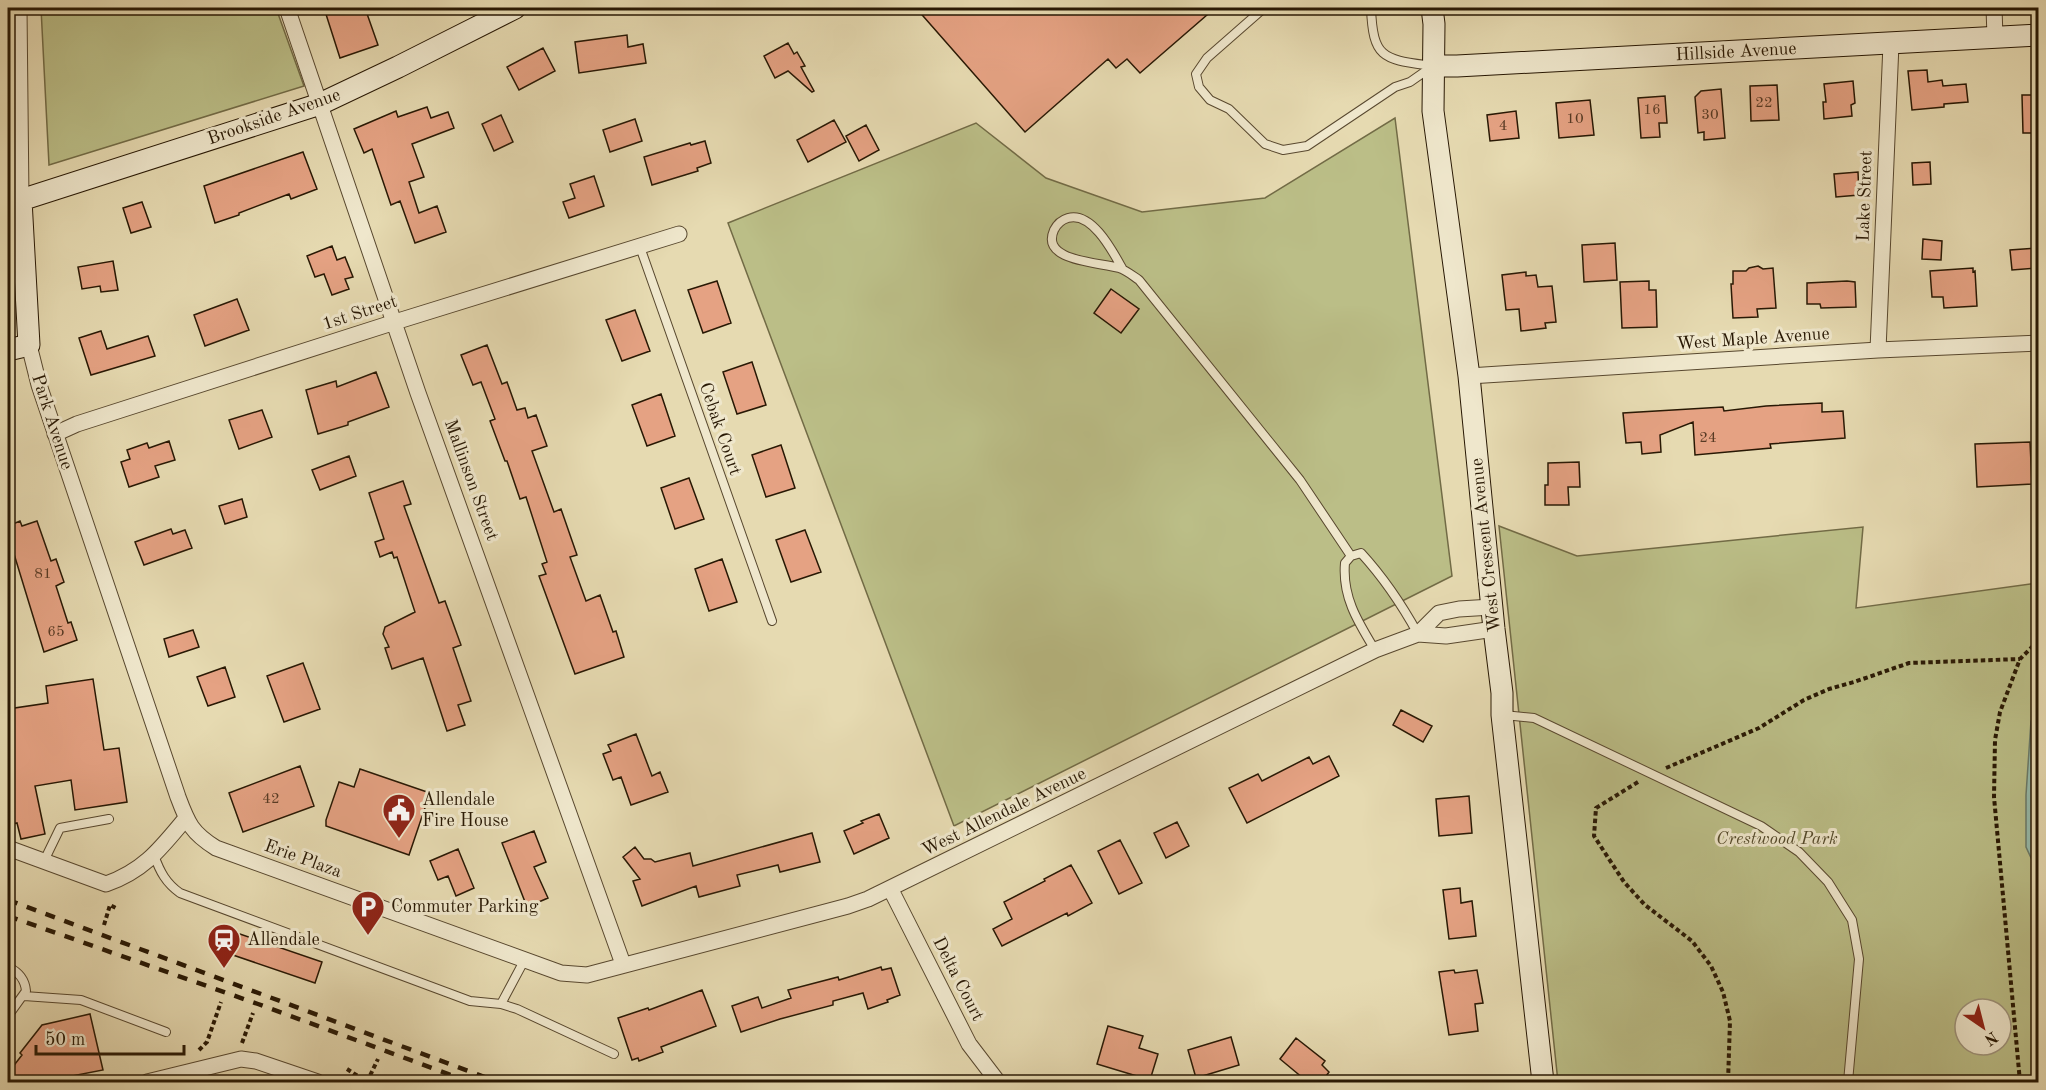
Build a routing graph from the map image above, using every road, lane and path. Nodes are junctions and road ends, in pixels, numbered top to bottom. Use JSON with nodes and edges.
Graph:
{"nodes":[{"id":1,"x":19,"y":8,"type":"edge"},
{"id":2,"x":287,"y":8,"type":"edge"},
{"id":3,"x":516,"y":8,"type":"edge"},
{"id":4,"x":1264,"y":8,"type":"edge"},
{"id":5,"x":1371,"y":8,"type":"edge"},
{"id":6,"x":1432,"y":8,"type":"edge"},
{"id":7,"x":1994,"y":8,"type":"edge"},
{"id":8,"x":2038,"y":35,"type":"edge"},
{"id":9,"x":1995,"y":37,"type":"junction"},
{"id":10,"x":1891,"y":44,"type":"junction"},
{"id":11,"x":1434,"y":66,"type":"junction"},
{"id":12,"x":320,"y":104,"type":"junction"},
{"id":13,"x":21,"y":200,"type":"junction"},
{"id":14,"x":679,"y":234,"type":"dead end"},
{"id":15,"x":640,"y":247,"type":"junction"},
{"id":16,"x":1122,"y":268,"type":"junction"},
{"id":17,"x":395,"y":322,"type":"junction"},
{"id":18,"x":2038,"y":343,"type":"edge"},
{"id":19,"x":29,"y":345,"type":"junction"},
{"id":20,"x":8,"y":350,"type":"edge"},
{"id":21,"x":1878,"y":350,"type":"junction"},
{"id":22,"x":1469,"y":376,"type":"junction"},
{"id":23,"x":55,"y":434,"type":"junction"},
{"id":24,"x":1351,"y":556,"type":"junction"},
{"id":25,"x":1492,"y":607,"type":"junction"},
{"id":26,"x":772,"y":621,"type":"dead end"},
{"id":27,"x":1494,"y":630,"type":"junction"},
{"id":28,"x":1418,"y":634,"type":"junction"},
{"id":29,"x":2038,"y":641,"type":"edge"},
{"id":30,"x":1375,"y":650,"type":"junction"},
{"id":31,"x":2020,"y":659,"type":"junction"},
{"id":32,"x":1502,"y":715,"type":"junction"},
{"id":33,"x":1652,"y":774,"type":"junction"},
{"id":34,"x":109,"y":819,"type":"dead end"},
{"id":35,"x":186,"y":819,"type":"junction"},
{"id":36,"x":8,"y":848,"type":"edge"},
{"id":37,"x":154,"y":855,"type":"junction"},
{"id":38,"x":44,"y":861,"type":"junction"},
{"id":39,"x":891,"y":890,"type":"junction"},
{"id":40,"x":116,"y":908,"type":"dead end"},
{"id":41,"x":104,"y":925,"type":"dead end"},
{"id":42,"x":525,"y":959,"type":"junction"},
{"id":43,"x":623,"y":964,"type":"junction"},
{"id":44,"x":8,"y":967,"type":"edge"},
{"id":45,"x":587,"y":975,"type":"joint"},
{"id":46,"x":24,"y":996,"type":"junction"},
{"id":47,"x":221,"y":1002,"type":"dead end"},
{"id":48,"x":501,"y":1004,"type":"junction"},
{"id":49,"x":253,"y":1013,"type":"dead end"},
{"id":50,"x":8,"y":1016,"type":"edge"},
{"id":51,"x":166,"y":1032,"type":"dead end"},
{"id":52,"x":199,"y":1050,"type":"dead end"},
{"id":53,"x":614,"y":1054,"type":"dead end"},
{"id":54,"x":241,"y":1059,"type":"junction"},
{"id":55,"x":378,"y":1059,"type":"dead end"},
{"id":56,"x":347,"y":1069,"type":"dead end"},
{"id":57,"x":366,"y":1082,"type":"edge"},
{"id":58,"x":147,"y":1083,"type":"edge"},
{"id":59,"x":318,"y":1083,"type":"edge"},
{"id":60,"x":998,"y":1083,"type":"edge"},
{"id":61,"x":1543,"y":1083,"type":"edge"},
{"id":62,"x":1728,"y":1083,"type":"edge"},
{"id":63,"x":1848,"y":1083,"type":"edge"},
{"id":64,"x":2020,"y":1083,"type":"edge"}],
"edges":[{"from":1,"to":13,"type":"street","name":"Park Avenue"},
{"from":2,"to":12,"type":"street","name":"Mallinson Street"},
{"from":3,"to":12,"type":"main road","name":"Brookside Avenue"},
{"from":4,"to":11,"type":"lane"},
{"from":5,"to":11,"type":"lane"},
{"from":6,"to":11,"type":"main road","name":"West Crescent Avenue"},
{"from":7,"to":9,"type":"street"},
{"from":8,"to":9,"type":"main road","name":"Hillside Avenue"},
{"from":9,"to":10,"type":"main road","name":"Hillside Avenue"},
{"from":10,"to":11,"type":"main road","name":"Hillside Avenue"},
{"from":10,"to":21,"type":"street","name":"Lake Street"},
{"from":11,"to":22,"type":"main road","name":"West Crescent Avenue"},
{"from":12,"to":13,"type":"main road","name":"Brookside Avenue"},
{"from":12,"to":17,"type":"street","name":"Mallinson Street"},
{"from":13,"to":19,"type":"main road","name":"Park Avenue"},
{"from":14,"to":15,"type":"street","name":"1st Street"},
{"from":15,"to":17,"type":"street","name":"1st Street"},
{"from":15,"to":26,"type":"lane","name":"Cebak Court"},
{"from":16,"to":16,"type":"lane"},
{"from":16,"to":24,"type":"lane"},
{"from":17,"to":23,"type":"street","name":"1st Street"},
{"from":17,"to":43,"type":"street","name":"Mallinson Street"},
{"from":18,"to":21,"type":"street","name":"West Maple Avenue"},
{"from":19,"to":20,"type":"main road"},
{"from":19,"to":23,"type":"street","name":"Park Avenue"},
{"from":21,"to":22,"type":"street","name":"West Maple Avenue"},
{"from":22,"to":25,"type":"main road","name":"West Crescent Avenue"},
{"from":23,"to":35,"type":"street","name":"Park Avenue"},
{"from":24,"to":28,"type":"lane"},
{"from":24,"to":30,"type":"lane"},
{"from":25,"to":27,"type":"main road","name":"West Crescent Avenue"},
{"from":25,"to":28,"type":"street","name":"West Allendale Avenue"},
{"from":27,"to":28,"type":"street","name":"West Allendale Avenue"},
{"from":27,"to":32,"type":"main road","name":"West Crescent Avenue"},
{"from":28,"to":30,"type":"street","name":"West Allendale Avenue"},
{"from":29,"to":31,"type":"path"},
{"from":30,"to":39,"type":"street","name":"West Allendale Avenue"},
{"from":31,"to":33,"type":"path"},
{"from":31,"to":64,"type":"path"},
{"from":32,"to":33,"type":"lane"},
{"from":32,"to":61,"type":"main road","name":"West Crescent Avenue"},
{"from":33,"to":62,"type":"path"},
{"from":33,"to":63,"type":"lane"},
{"from":34,"to":38,"type":"lane"},
{"from":35,"to":37,"type":"street"},
{"from":35,"to":42,"type":"street","name":"Erie Plaza"},
{"from":36,"to":38,"type":"street"},
{"from":37,"to":38,"type":"street"},
{"from":37,"to":48,"type":"lane"},
{"from":39,"to":43,"type":"street","name":"West Allendale Avenue"},
{"from":39,"to":60,"type":"street","name":"Delta Court"},
{"from":40,"to":41,"type":"path"},
{"from":42,"to":45,"type":"street","name":"Erie Plaza"},
{"from":42,"to":48,"type":"lane"},
{"from":43,"to":45,"type":"street","name":"West Allendale Avenue"},
{"from":44,"to":46,"type":"lane"},
{"from":46,"to":50,"type":"lane"},
{"from":46,"to":51,"type":"lane"},
{"from":47,"to":52,"type":"path"},
{"from":48,"to":53,"type":"lane"},
{"from":49,"to":54,"type":"path"},
{"from":54,"to":58,"type":"street"},
{"from":54,"to":59,"type":"street"},
{"from":55,"to":57,"type":"path"},
{"from":56,"to":57,"type":"path"}]}
